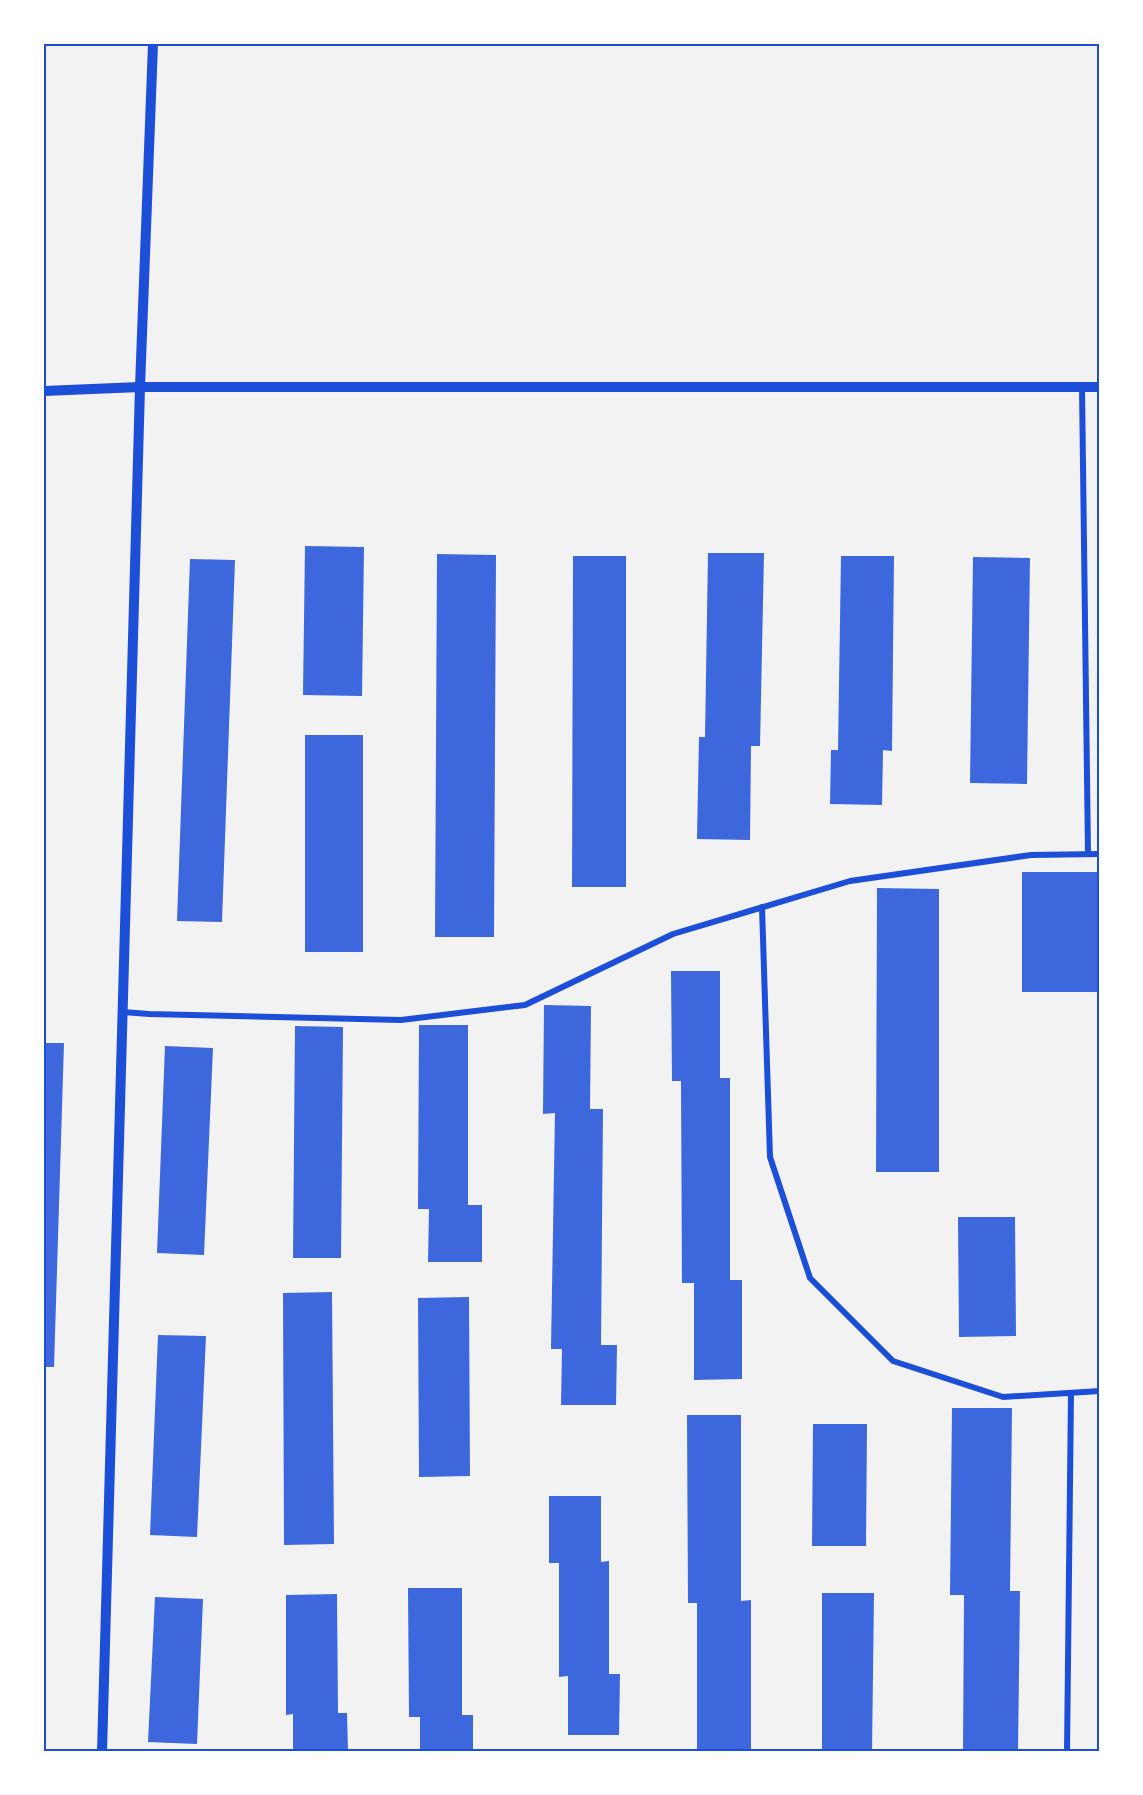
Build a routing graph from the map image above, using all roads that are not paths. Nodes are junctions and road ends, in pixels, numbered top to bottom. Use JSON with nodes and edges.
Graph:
{"nodes":[{"id":1,"x":153,"y":44,"type":"edge"},
{"id":2,"x":1082,"y":386,"type":"junction"},
{"id":3,"x":140,"y":387,"type":"junction"},
{"id":4,"x":1100,"y":387,"type":"edge"},
{"id":5,"x":44,"y":391,"type":"edge"},
{"id":6,"x":1088,"y":854,"type":"junction"},
{"id":7,"x":1100,"y":854,"type":"edge"},
{"id":8,"x":762,"y":907,"type":"junction"},
{"id":9,"x":123,"y":1012,"type":"junction"},
{"id":10,"x":1100,"y":1391,"type":"edge"},
{"id":11,"x":1071,"y":1393,"type":"junction"},
{"id":12,"x":102,"y":1752,"type":"edge"},
{"id":13,"x":1068,"y":1752,"type":"edge"}],
"edges":[{"from":1,"to":3,"type":"street"},
{"from":2,"to":3,"type":"street"},
{"from":2,"to":4,"type":"street"},
{"from":2,"to":6,"type":"street"},
{"from":3,"to":5,"type":"street"},
{"from":3,"to":9,"type":"street"},
{"from":6,"to":7,"type":"street"},
{"from":6,"to":8,"type":"street"},
{"from":8,"to":9,"type":"street"},
{"from":8,"to":11,"type":"street"},
{"from":9,"to":12,"type":"street"},
{"from":10,"to":11,"type":"street"},
{"from":11,"to":13,"type":"street"}]}
